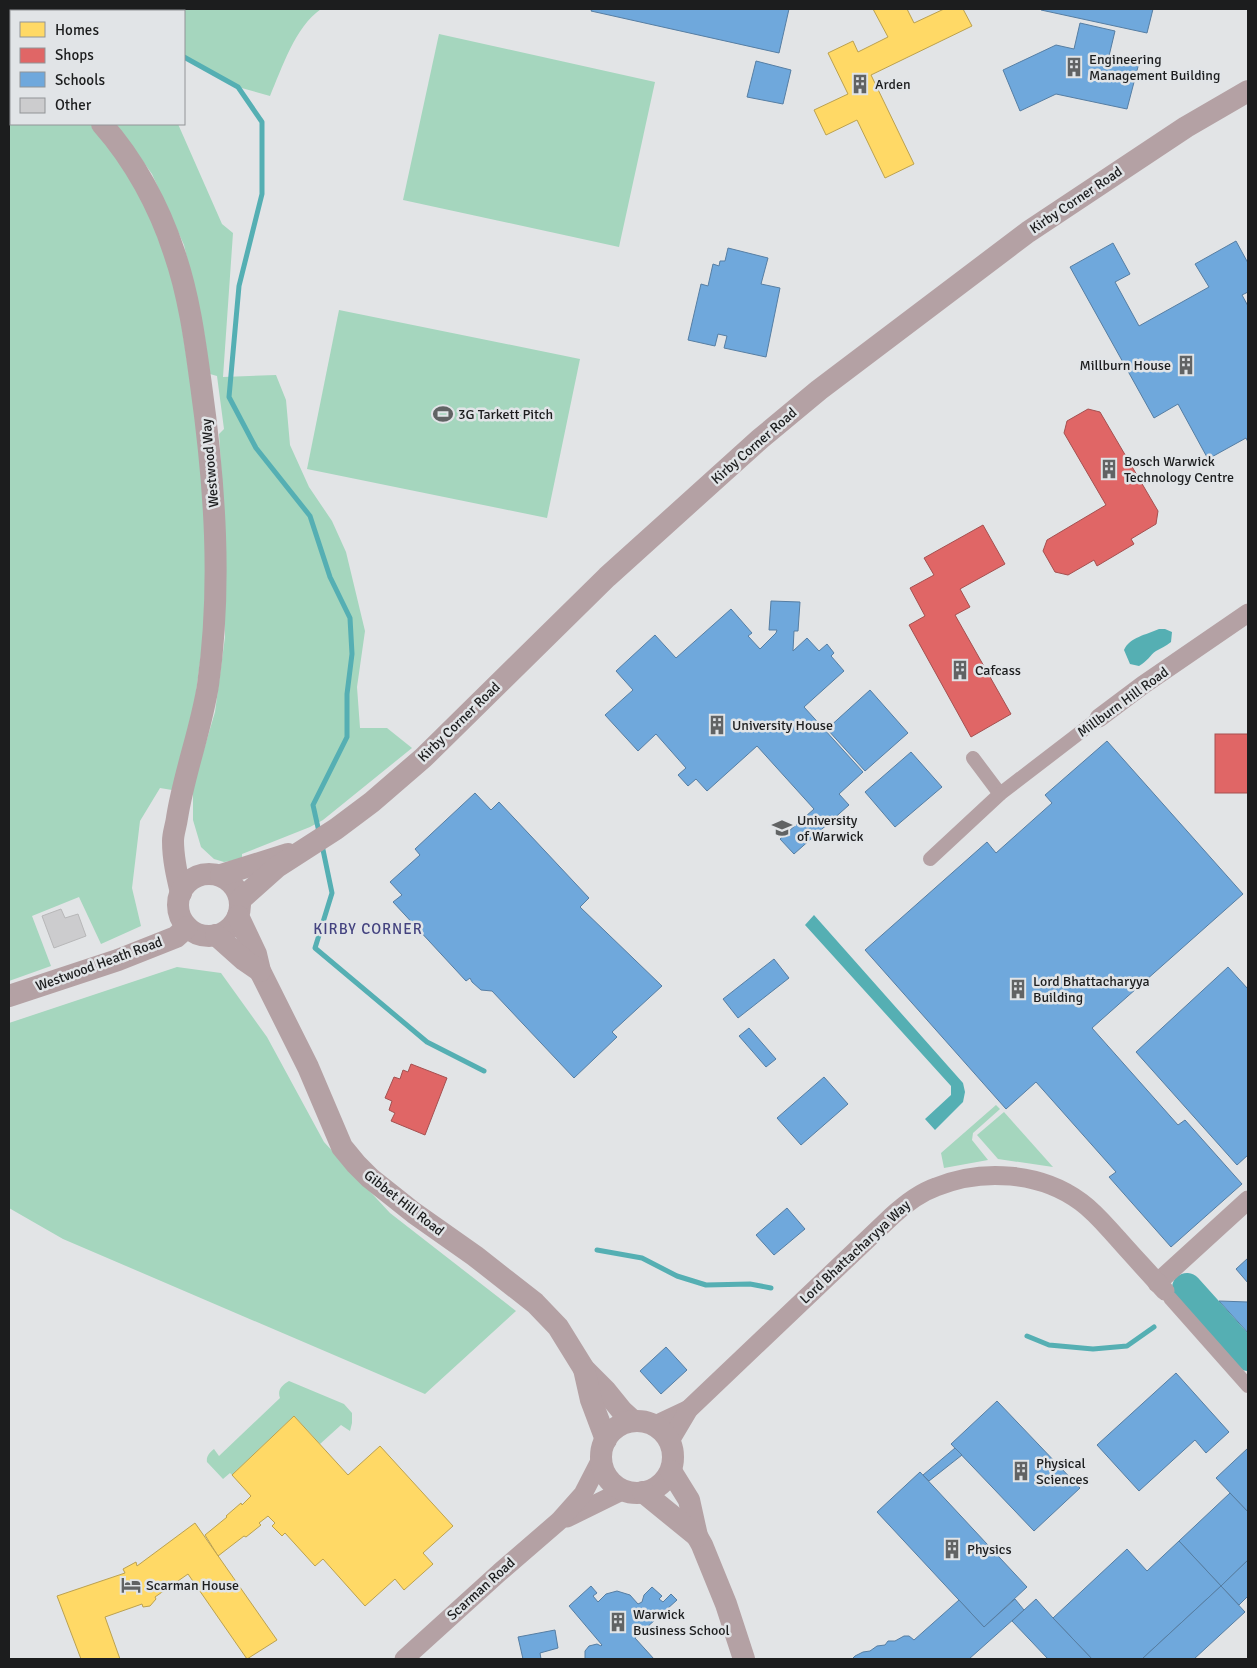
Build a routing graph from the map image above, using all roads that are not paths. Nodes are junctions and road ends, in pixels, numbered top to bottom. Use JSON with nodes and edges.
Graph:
{"nodes":[{"id":1,"x":1248,"y":91,"type":"edge"},
{"id":2,"x":103,"y":125,"type":"edge"},
{"id":3,"x":1248,"y":613,"type":"edge"},
{"id":4,"x":1100,"y":718,"type":"joint"},
{"id":5,"x":973,"y":758,"type":"dead end"},
{"id":6,"x":1000,"y":794,"type":"junction"},
{"id":7,"x":176,"y":822,"type":"junction"},
{"id":8,"x":303,"y":848,"type":"junction"},
{"id":9,"x":930,"y":859,"type":"dead end"},
{"id":10,"x":215,"y":875,"type":"junction"},
{"id":11,"x":181,"y":893,"type":"junction"},
{"id":12,"x":239,"y":908,"type":"junction"},
{"id":13,"x":187,"y":927,"type":"junction"},
{"id":14,"x":216,"y":935,"type":"junction"},
{"id":15,"x":260,"y":971,"type":"junction"},
{"id":16,"x":9,"y":996,"type":"edge"},
{"id":17,"x":1248,"y":1200,"type":"edge"},
{"id":18,"x":1164,"y":1290,"type":"junction"},
{"id":19,"x":584,"y":1368,"type":"junction"},
{"id":20,"x":1248,"y":1386,"type":"edge"},
{"id":21,"x":653,"y":1429,"type":"junction"},
{"id":22,"x":603,"y":1449,"type":"junction"},
{"id":23,"x":671,"y":1470,"type":"junction"},
{"id":24,"x":633,"y":1491,"type":"junction"},
{"id":25,"x":559,"y":1521,"type":"junction"},
{"id":26,"x":697,"y":1536,"type":"junction"},
{"id":27,"x":404,"y":1659,"type":"edge"},
{"id":28,"x":744,"y":1659,"type":"edge"}],
"edges":[{"from":1,"to":8,"type":"street","name":"Kirby Corner Road"},
{"from":2,"to":7,"type":"street","name":"Westwood Way"},
{"from":3,"to":4,"type":"street","name":"Millburn Hill Road"},
{"from":4,"to":6,"type":"street","name":"Millburn Hill Road"},
{"from":5,"to":6,"type":"street"},
{"from":6,"to":9,"type":"street","name":"Millburn Hill Road"},
{"from":7,"to":10,"type":"street","name":"Westwood Way"},
{"from":7,"to":11,"type":"street","name":"Westwood Way"},
{"from":8,"to":10,"type":"street","name":"Kirby Corner Road"},
{"from":8,"to":12,"type":"street","name":"Kirby Corner Road"},
{"from":10,"to":11,"type":"street"},
{"from":10,"to":12,"type":"street"},
{"from":11,"to":13,"type":"street"},
{"from":12,"to":14,"type":"street"},
{"from":12,"to":15,"type":"street","name":"Gibbet Hill Road"},
{"from":13,"to":14,"type":"street"},
{"from":13,"to":16,"type":"street","name":"Westwood Heath Road"},
{"from":14,"to":15,"type":"street","name":"Gibbet Hill Road"},
{"from":15,"to":19,"type":"street","name":"Gibbet Hill Road"},
{"from":17,"to":18,"type":"street"},
{"from":18,"to":20,"type":"street","name":"Lord Bhattacharyya Way"},
{"from":18,"to":21,"type":"street","name":"Lord Bhattacharyya Way"},
{"from":19,"to":21,"type":"street","name":"Gibbet Hill Road"},
{"from":19,"to":22,"type":"street","name":"Gibbet Hill Road"},
{"from":21,"to":22,"type":"street"},
{"from":21,"to":23,"type":"street"},
{"from":22,"to":24,"type":"street"},
{"from":22,"to":25,"type":"street","name":"Scarman Road"},
{"from":23,"to":24,"type":"street"},
{"from":23,"to":26,"type":"street"},
{"from":24,"to":25,"type":"street","name":"Scarman Road"},
{"from":24,"to":26,"type":"street"},
{"from":25,"to":27,"type":"street","name":"Scarman Road"},
{"from":26,"to":28,"type":"street"}]}
